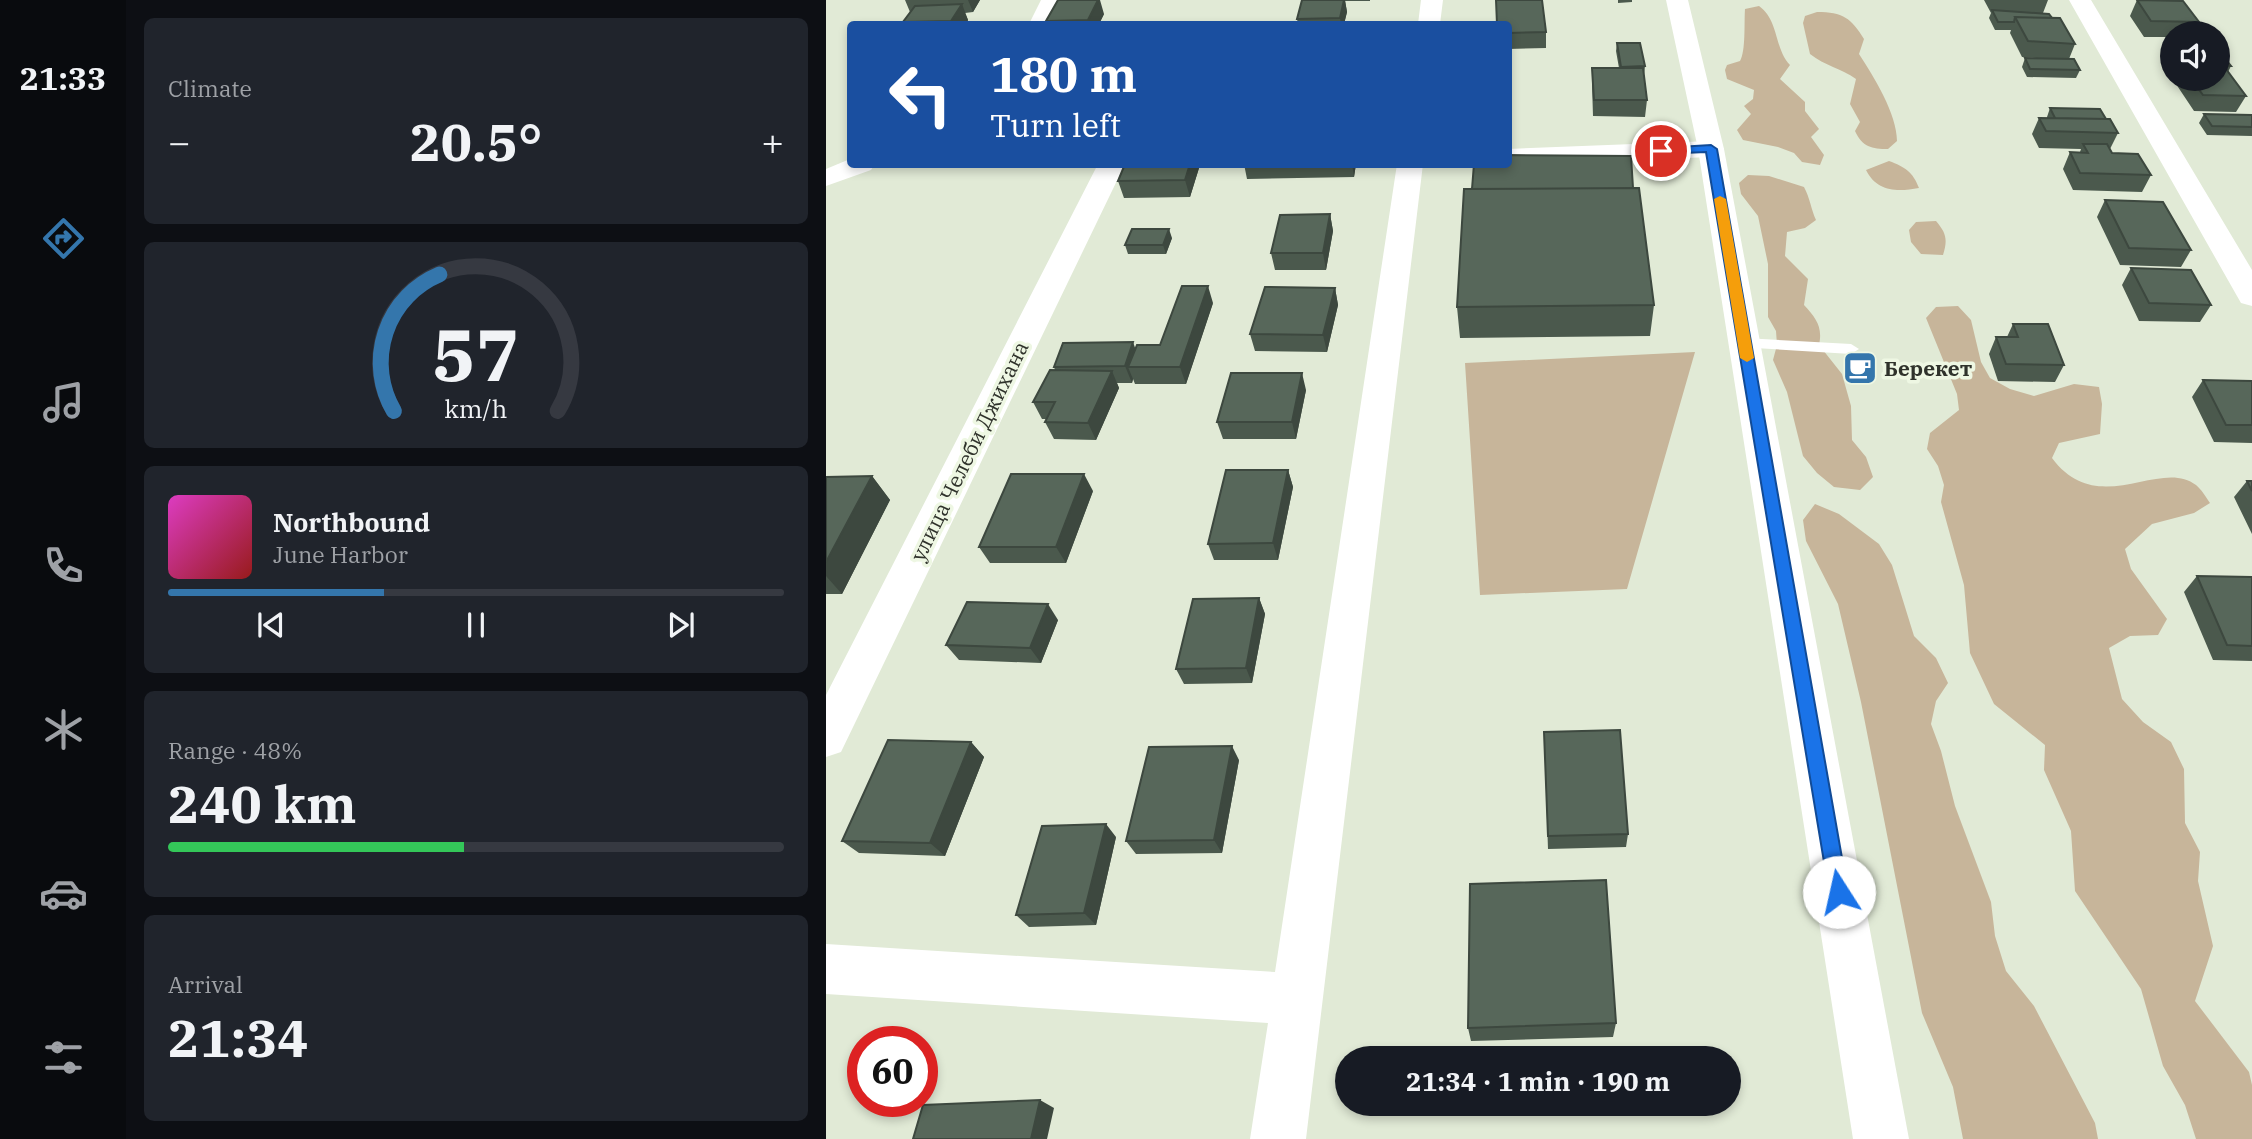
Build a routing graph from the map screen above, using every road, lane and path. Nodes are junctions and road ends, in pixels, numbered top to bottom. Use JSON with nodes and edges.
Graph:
{"nodes":[{"id":1,"x":1052,"y":0,"type":"edge"},
{"id":2,"x":1432,"y":0,"type":"edge"},
{"id":3,"x":1677,"y":0,"type":"edge"},
{"id":4,"x":2080,"y":0,"type":"edge"},
{"id":5,"x":1042,"y":21,"type":"edge"},
{"id":6,"x":1429,"y":21,"type":"edge"},
{"id":7,"x":1711,"y":149,"type":"junction"},
{"id":8,"x":1512,"y":157,"type":"edge"},
{"id":9,"x":852,"y":168,"type":"edge"},
{"id":10,"x":1110,"y":168,"type":"edge"},
{"id":11,"x":1409,"y":168,"type":"edge"},
{"id":12,"x":826,"y":178,"type":"edge"},
{"id":13,"x":2250,"y":291,"type":"edge"},
{"id":14,"x":1744,"y":343,"type":"junction"},
{"id":15,"x":1851,"y":349,"type":"dead end"},
{"id":16,"x":826,"y":738,"type":"edge"},
{"id":17,"x":826,"y":969,"type":"edge"},
{"id":18,"x":1297,"y":999,"type":"junction"},
{"id":19,"x":1278,"y":1139,"type":"edge"},
{"id":20,"x":1881,"y":1139,"type":"edge"}],
"edges":[{"from":1,"to":5,"type":"street"},
{"from":2,"to":6,"type":"street"},
{"from":3,"to":7,"type":"street"},
{"from":4,"to":13,"type":"street"},
{"from":7,"to":8,"type":"street"},
{"from":7,"to":14,"type":"street"},
{"from":9,"to":12,"type":"street"},
{"from":10,"to":16,"type":"street","name":"улица Челеби Джихана"},
{"from":11,"to":18,"type":"street"},
{"from":14,"to":15,"type":"lane"},
{"from":14,"to":20,"type":"street"},
{"from":17,"to":18,"type":"street"},
{"from":18,"to":19,"type":"street"}]}
